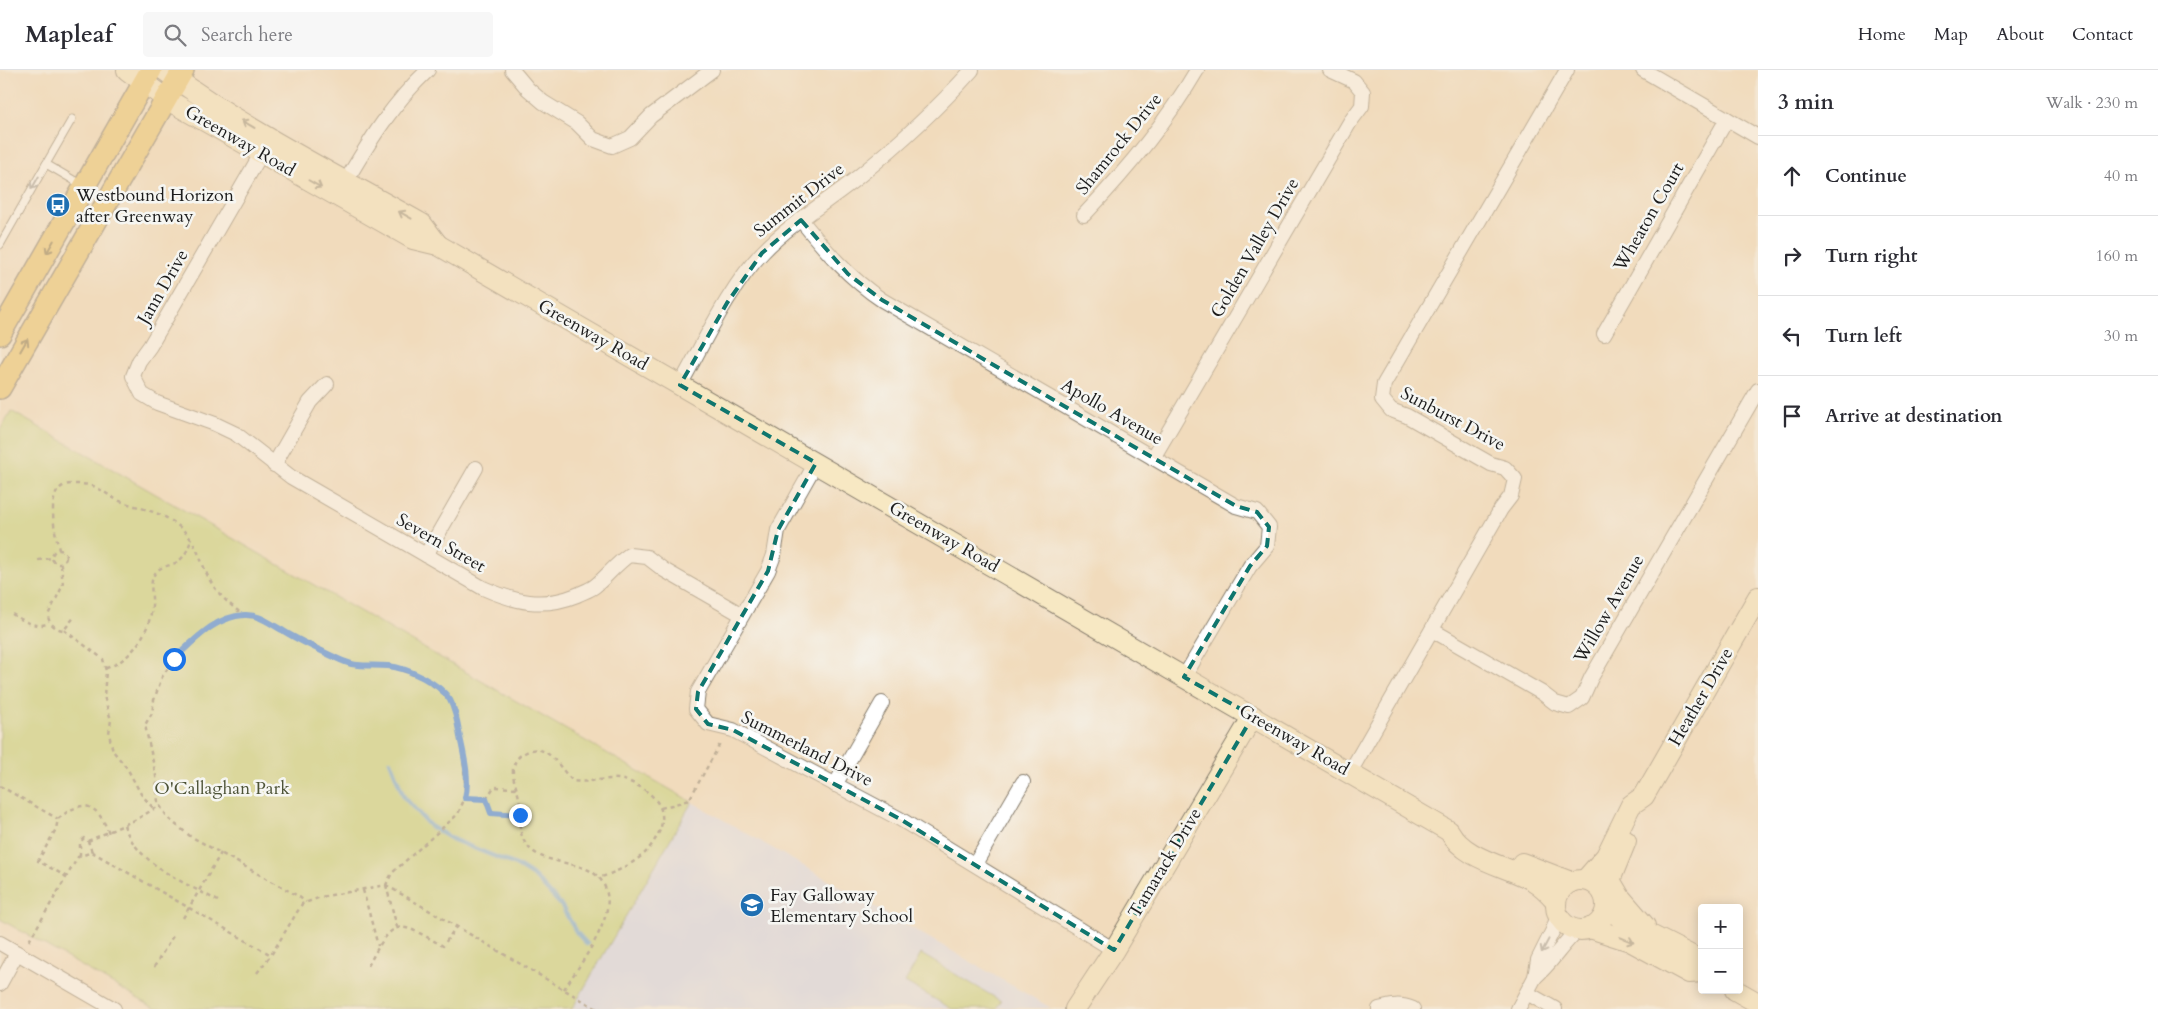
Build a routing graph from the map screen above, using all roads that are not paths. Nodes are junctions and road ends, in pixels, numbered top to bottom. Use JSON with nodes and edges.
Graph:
{"nodes":[{"id":1,"x":428,"y":70,"type":"edge"},
{"id":2,"x":512,"y":70,"type":"edge"},
{"id":3,"x":712,"y":70,"type":"edge"},
{"id":4,"x":972,"y":70,"type":"edge"},
{"id":5,"x":1197,"y":70,"type":"edge"},
{"id":6,"x":1330,"y":70,"type":"edge"},
{"id":7,"x":1567,"y":70,"type":"edge"},
{"id":8,"x":1643,"y":70,"type":"edge"},
{"id":9,"x":158,"y":78,"type":"edge"},
{"id":10,"x":72,"y":119,"type":"dead end"},
{"id":11,"x":1727,"y":119,"type":"junction"},
{"id":12,"x":1758,"y":137,"type":"edge"},
{"id":13,"x":265,"y":145,"type":"junction"},
{"id":14,"x":46,"y":164,"type":"junction"},
{"id":15,"x":346,"y":181,"type":"junction"},
{"id":16,"x":84,"y":186,"type":"junction"},
{"id":17,"x":1084,"y":215,"type":"dead end"},
{"id":18,"x":801,"y":220,"type":"junction"},
{"id":19,"x":0,"y":245,"type":"edge"},
{"id":20,"x":438,"y":245,"type":"junction"},
{"id":21,"x":0,"y":334,"type":"edge"},
{"id":22,"x":1604,"y":334,"type":"dead end"},
{"id":23,"x":133,"y":376,"type":"joint"},
{"id":24,"x":327,"y":384,"type":"dead end"},
{"id":25,"x":680,"y":385,"type":"junction"},
{"id":26,"x":0,"y":388,"type":"edge"},
{"id":27,"x":1758,"y":390,"type":"edge"},
{"id":28,"x":1153,"y":458,"type":"junction"},
{"id":29,"x":816,"y":464,"type":"junction"},
{"id":30,"x":274,"y":465,"type":"junction"},
{"id":31,"x":476,"y":468,"type":"dead end"},
{"id":32,"x":426,"y":555,"type":"junction"},
{"id":33,"x":1756,"y":607,"type":"edge"},
{"id":34,"x":742,"y":615,"type":"junction"},
{"id":35,"x":1432,"y":630,"type":"junction"},
{"id":36,"x":1184,"y":677,"type":"junction"},
{"id":37,"x":882,"y":703,"type":"dead end"},
{"id":38,"x":1253,"y":716,"type":"junction"},
{"id":39,"x":1350,"y":772,"type":"junction"},
{"id":40,"x":1023,"y":782,"type":"dead end"},
{"id":41,"x":835,"y":785,"type":"junction"},
{"id":42,"x":1644,"y":796,"type":"junction"},
{"id":43,"x":1449,"y":831,"type":"junction"},
{"id":44,"x":975,"y":864,"type":"junction"},
{"id":45,"x":1578,"y":881,"type":"junction"},
{"id":46,"x":1607,"y":893,"type":"junction"},
{"id":47,"x":1557,"y":908,"type":"junction"},
{"id":48,"x":1584,"y":929,"type":"junction"},
{"id":49,"x":0,"y":943,"type":"edge"},
{"id":50,"x":1114,"y":950,"type":"junction"},
{"id":51,"x":17,"y":953,"type":"junction"},
{"id":52,"x":1698,"y":962,"type":"edge"},
{"id":53,"x":1698,"y":971,"type":"edge"},
{"id":54,"x":1535,"y":978,"type":"junction"},
{"id":55,"x":0,"y":984,"type":"edge"},
{"id":56,"x":1527,"y":993,"type":"junction"},
{"id":57,"x":1742,"y":994,"type":"edge"},
{"id":58,"x":1758,"y":1004,"type":"edge"},
{"id":59,"x":114,"y":1009,"type":"edge"},
{"id":60,"x":1075,"y":1009,"type":"edge"},
{"id":61,"x":1380,"y":1009,"type":"edge"},
{"id":62,"x":1413,"y":1009,"type":"edge"},
{"id":63,"x":1518,"y":1009,"type":"edge"},
{"id":64,"x":1555,"y":1009,"type":"edge"}],
"edges":[{"from":1,"to":15,"type":"street"},
{"from":2,"to":3,"type":"street"},
{"from":4,"to":18,"type":"street","name":"Summit Drive"},
{"from":5,"to":17,"type":"street","name":"Shamrock Drive"},
{"from":6,"to":28,"type":"street","name":"Golden Valley Drive"},
{"from":7,"to":35,"type":"street","name":"Sunburst Drive"},
{"from":8,"to":11,"type":"street"},
{"from":9,"to":13,"type":"street","name":"Greenway Road"},
{"from":9,"to":16,"type":"main road"},
{"from":26,"to":9,"type":"main road","one_way":true},
{"from":10,"to":14,"type":"lane"},
{"from":11,"to":12,"type":"street"},
{"from":11,"to":22,"type":"street","name":"Wheaton Court"},
{"from":13,"to":15,"type":"street","name":"Greenway Road"},
{"from":13,"to":20,"type":"street","name":"Greenway Road","one_way":true},
{"from":13,"to":23,"type":"street","name":"Jann Drive"},
{"from":14,"to":16,"type":"lane"},
{"from":14,"to":19,"type":"lane","one_way":true},
{"from":20,"to":15,"type":"street","name":"Greenway Road","one_way":true},
{"from":16,"to":21,"type":"main road","one_way":true},
{"from":18,"to":25,"type":"street","name":"Summit Drive"},
{"from":18,"to":28,"type":"street","name":"Apollo Avenue"},
{"from":20,"to":25,"type":"street","name":"Greenway Road"},
{"from":23,"to":30,"type":"street","name":"Severn Street"},
{"from":24,"to":30,"type":"street"},
{"from":25,"to":29,"type":"street","name":"Greenway Road"},
{"from":27,"to":35,"type":"street","name":"Willow Avenue"},
{"from":28,"to":36,"type":"street","name":"Apollo Avenue"},
{"from":29,"to":34,"type":"street","name":"Summerland Drive"},
{"from":29,"to":36,"type":"street","name":"Greenway Road"},
{"from":30,"to":32,"type":"street","name":"Severn Street"},
{"from":31,"to":32,"type":"street"},
{"from":32,"to":34,"type":"street","name":"Severn Street"},
{"from":33,"to":42,"type":"street","name":"Heather Drive"},
{"from":34,"to":41,"type":"street","name":"Summerland Drive"},
{"from":35,"to":39,"type":"street","name":"Sunburst Drive"},
{"from":36,"to":38,"type":"street","name":"Greenway Road"},
{"from":37,"to":41,"type":"street"},
{"from":38,"to":39,"type":"street","name":"Greenway Road"},
{"from":38,"to":50,"type":"street","name":"Tamarack Drive"},
{"from":39,"to":43,"type":"street","name":"Greenway Road"},
{"from":40,"to":44,"type":"street"},
{"from":41,"to":44,"type":"street","name":"Summerland Drive"},
{"from":42,"to":45,"type":"street","name":"Heather Drive"},
{"from":42,"to":46,"type":"street","name":"Heather Drive"},
{"from":43,"to":45,"type":"street","name":"Greenway Road"},
{"from":43,"to":47,"type":"street","name":"Greenway Road"},
{"from":44,"to":50,"type":"street","name":"Summerland Drive"},
{"from":45,"to":46,"type":"street"},
{"from":45,"to":47,"type":"street"},
{"from":46,"to":48,"type":"street"},
{"from":46,"to":52,"type":"street"},
{"from":47,"to":48,"type":"street"},
{"from":47,"to":54,"type":"street","one_way":true},
{"from":48,"to":53,"type":"street","one_way":true},
{"from":48,"to":54,"type":"street"},
{"from":49,"to":51,"type":"street"},
{"from":50,"to":60,"type":"street","name":"Tamarack Drive"},
{"from":51,"to":55,"type":"street"},
{"from":51,"to":59,"type":"street"},
{"from":54,"to":56,"type":"street"},
{"from":56,"to":63,"type":"street"},
{"from":56,"to":64,"type":"street"},
{"from":57,"to":58,"type":"street"},
{"from":61,"to":62,"type":"street"}]}
